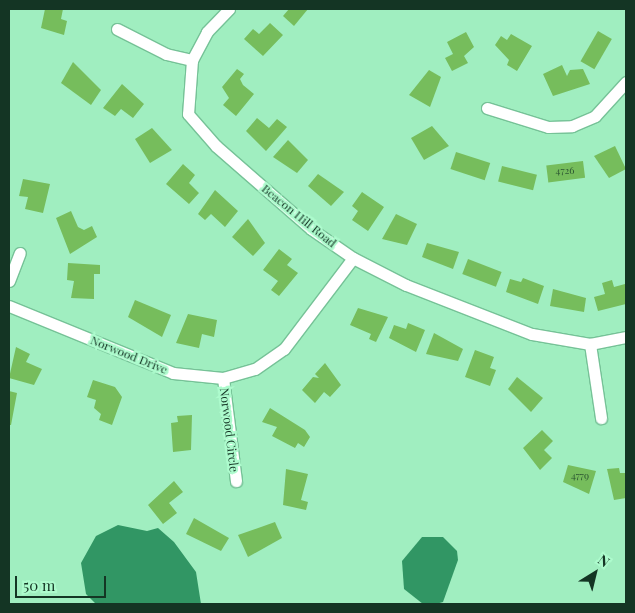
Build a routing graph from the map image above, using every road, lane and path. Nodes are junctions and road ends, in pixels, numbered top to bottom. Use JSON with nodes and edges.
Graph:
{"nodes":[{"id":1,"x":229,"y":9,"type":"edge"},
{"id":2,"x":117,"y":29,"type":"dead end"},
{"id":3,"x":192,"y":60,"type":"junction"},
{"id":4,"x":626,"y":82,"type":"edge"},
{"id":5,"x":487,"y":108,"type":"dead end"},
{"id":6,"x":20,"y":253,"type":"dead end"},
{"id":7,"x":353,"y":258,"type":"junction"},
{"id":8,"x":9,"y":281,"type":"edge"},
{"id":9,"x":9,"y":306,"type":"edge"},
{"id":10,"x":626,"y":337,"type":"edge"},
{"id":11,"x":590,"y":344,"type":"junction"},
{"id":12,"x":223,"y":378,"type":"junction"},
{"id":13,"x":601,"y":418,"type":"dead end"},
{"id":14,"x":236,"y":481,"type":"dead end"}],
"edges":[{"from":1,"to":3,"type":"street","name":"Beacon Hill Road"},
{"from":2,"to":3,"type":"street"},
{"from":3,"to":7,"type":"street","name":"Beacon Hill Road"},
{"from":4,"to":5,"type":"street"},
{"from":6,"to":8,"type":"street"},
{"from":7,"to":11,"type":"street","name":"Beacon Hill Road"},
{"from":7,"to":12,"type":"street","name":"Norwood Drive"},
{"from":9,"to":12,"type":"street","name":"Norwood Drive"},
{"from":10,"to":11,"type":"street","name":"Beacon Hill Road"},
{"from":11,"to":13,"type":"street"},
{"from":12,"to":14,"type":"street","name":"Norwood Circle"}]}
